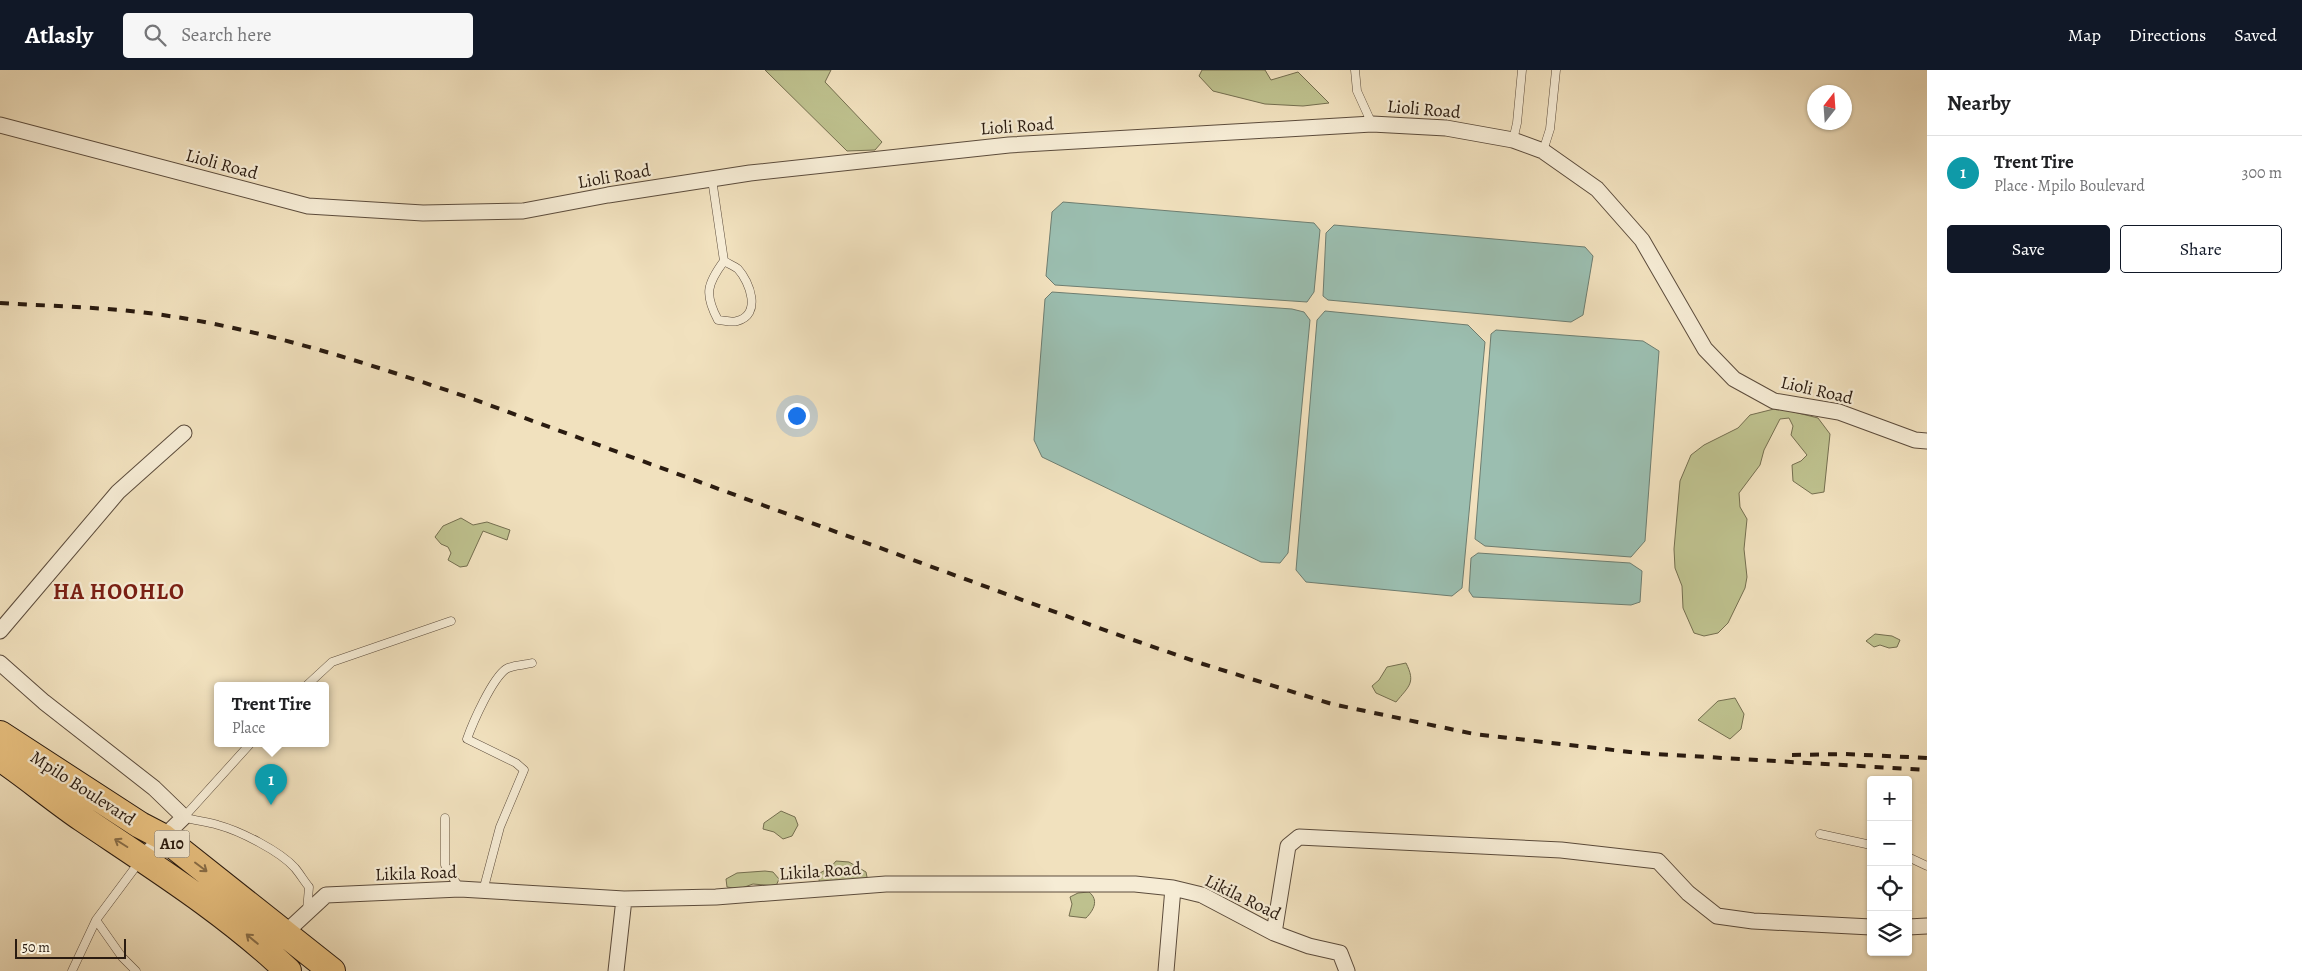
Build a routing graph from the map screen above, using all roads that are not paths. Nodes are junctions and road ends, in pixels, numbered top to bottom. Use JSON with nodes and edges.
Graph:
{"nodes":[{"id":1,"x":1355,"y":70,"type":"edge"},
{"id":2,"x":1522,"y":70,"type":"edge"},
{"id":3,"x":1556,"y":70,"type":"edge"},
{"id":4,"x":1372,"y":124,"type":"junction"},
{"id":5,"x":0,"y":125,"type":"edge"},
{"id":6,"x":1513,"y":140,"type":"junction"},
{"id":7,"x":1543,"y":152,"type":"junction"},
{"id":8,"x":712,"y":179,"type":"junction"},
{"id":9,"x":724,"y":262,"type":"junction"},
{"id":10,"x":184,"y":432,"type":"dead end"},
{"id":11,"x":1927,"y":441,"type":"edge"},
{"id":12,"x":451,"y":621,"type":"dead end"},
{"id":13,"x":0,"y":631,"type":"edge"},
{"id":14,"x":0,"y":663,"type":"edge"},
{"id":15,"x":532,"y":663,"type":"dead end"},
{"id":16,"x":310,"y":682,"type":"edge"},
{"id":17,"x":0,"y":734,"type":"edge"},
{"id":18,"x":247,"y":747,"type":"edge"},
{"id":19,"x":0,"y":758,"type":"edge"},
{"id":20,"x":184,"y":817,"type":"junction"},
{"id":21,"x":445,"y":818,"type":"dead end"},
{"id":22,"x":1820,"y":834,"type":"dead end"},
{"id":23,"x":163,"y":837,"type":"junction"},
{"id":24,"x":1867,"y":844,"type":"edge"},
{"id":25,"x":143,"y":857,"type":"junction"},
{"id":26,"x":1912,"y":859,"type":"edge"},
{"id":27,"x":1927,"y":866,"type":"edge"},
{"id":28,"x":1173,"y":888,"type":"junction"},
{"id":29,"x":460,"y":889,"type":"junction"},
{"id":30,"x":483,"y":891,"type":"junction"},
{"id":31,"x":624,"y":898,"type":"junction"},
{"id":32,"x":306,"y":913,"type":"junction"},
{"id":33,"x":96,"y":920,"type":"junction"},
{"id":34,"x":1927,"y":926,"type":"edge"},
{"id":35,"x":1867,"y":927,"type":"edge"},
{"id":36,"x":1912,"y":927,"type":"edge"},
{"id":37,"x":285,"y":933,"type":"junction"},
{"id":38,"x":1274,"y":934,"type":"junction"},
{"id":39,"x":72,"y":971,"type":"edge"},
{"id":40,"x":136,"y":971,"type":"edge"},
{"id":41,"x":288,"y":971,"type":"edge"},
{"id":42,"x":332,"y":971,"type":"edge"},
{"id":43,"x":616,"y":971,"type":"edge"},
{"id":44,"x":1166,"y":971,"type":"edge"},
{"id":45,"x":1347,"y":971,"type":"edge"}],
"edges":[{"from":1,"to":4,"type":"lane"},
{"from":2,"to":6,"type":"lane"},
{"from":3,"to":7,"type":"lane"},
{"from":4,"to":6,"type":"street","name":"Lioli Road"},
{"from":4,"to":8,"type":"street","name":"Lioli Road"},
{"from":5,"to":8,"type":"street","name":"Lioli Road"},
{"from":6,"to":7,"type":"street","name":"Lioli Road"},
{"from":7,"to":11,"type":"street","name":"Lioli Road"},
{"from":8,"to":9,"type":"lane"},
{"from":9,"to":9,"type":"lane"},
{"from":10,"to":13,"type":"street"},
{"from":12,"to":16,"type":"lane"},
{"from":14,"to":20,"type":"street"},
{"from":15,"to":30,"type":"lane"},
{"from":17,"to":23,"type":"highway","name":"Mpilo Boulevard","number":"A10"},
{"from":18,"to":20,"type":"lane"},
{"from":25,"to":19,"type":"highway","name":"Mpilo Boulevard","number":"A10","one_way":true},
{"from":20,"to":23,"type":"street"},
{"from":20,"to":32,"type":"lane"},
{"from":21,"to":29,"type":"lane"},
{"from":22,"to":24,"type":"lane"},
{"from":23,"to":25,"type":"street"},
{"from":23,"to":37,"type":"highway","name":"Mpilo Boulevard","number":"A10","one_way":true},
{"from":25,"to":33,"type":"lane"},
{"from":41,"to":25,"type":"highway","name":"Mpilo Boulevard","number":"A10","one_way":true},
{"from":26,"to":27,"type":"lane"},
{"from":28,"to":31,"type":"street","name":"Likila Road"},
{"from":28,"to":38,"type":"street","name":"Likila Road"},
{"from":28,"to":44,"type":"street"},
{"from":29,"to":30,"type":"street","name":"Likila Road"},
{"from":29,"to":32,"type":"street","name":"Likila Road"},
{"from":30,"to":31,"type":"street","name":"Likila Road"},
{"from":31,"to":43,"type":"street"},
{"from":32,"to":37,"type":"street","name":"Likila Road"},
{"from":33,"to":39,"type":"lane"},
{"from":33,"to":40,"type":"lane"},
{"from":34,"to":36,"type":"street"},
{"from":35,"to":38,"type":"street"},
{"from":37,"to":42,"type":"highway","name":"Mpilo Boulevard","number":"A10"},
{"from":38,"to":45,"type":"street","name":"Likila Road"}]}
